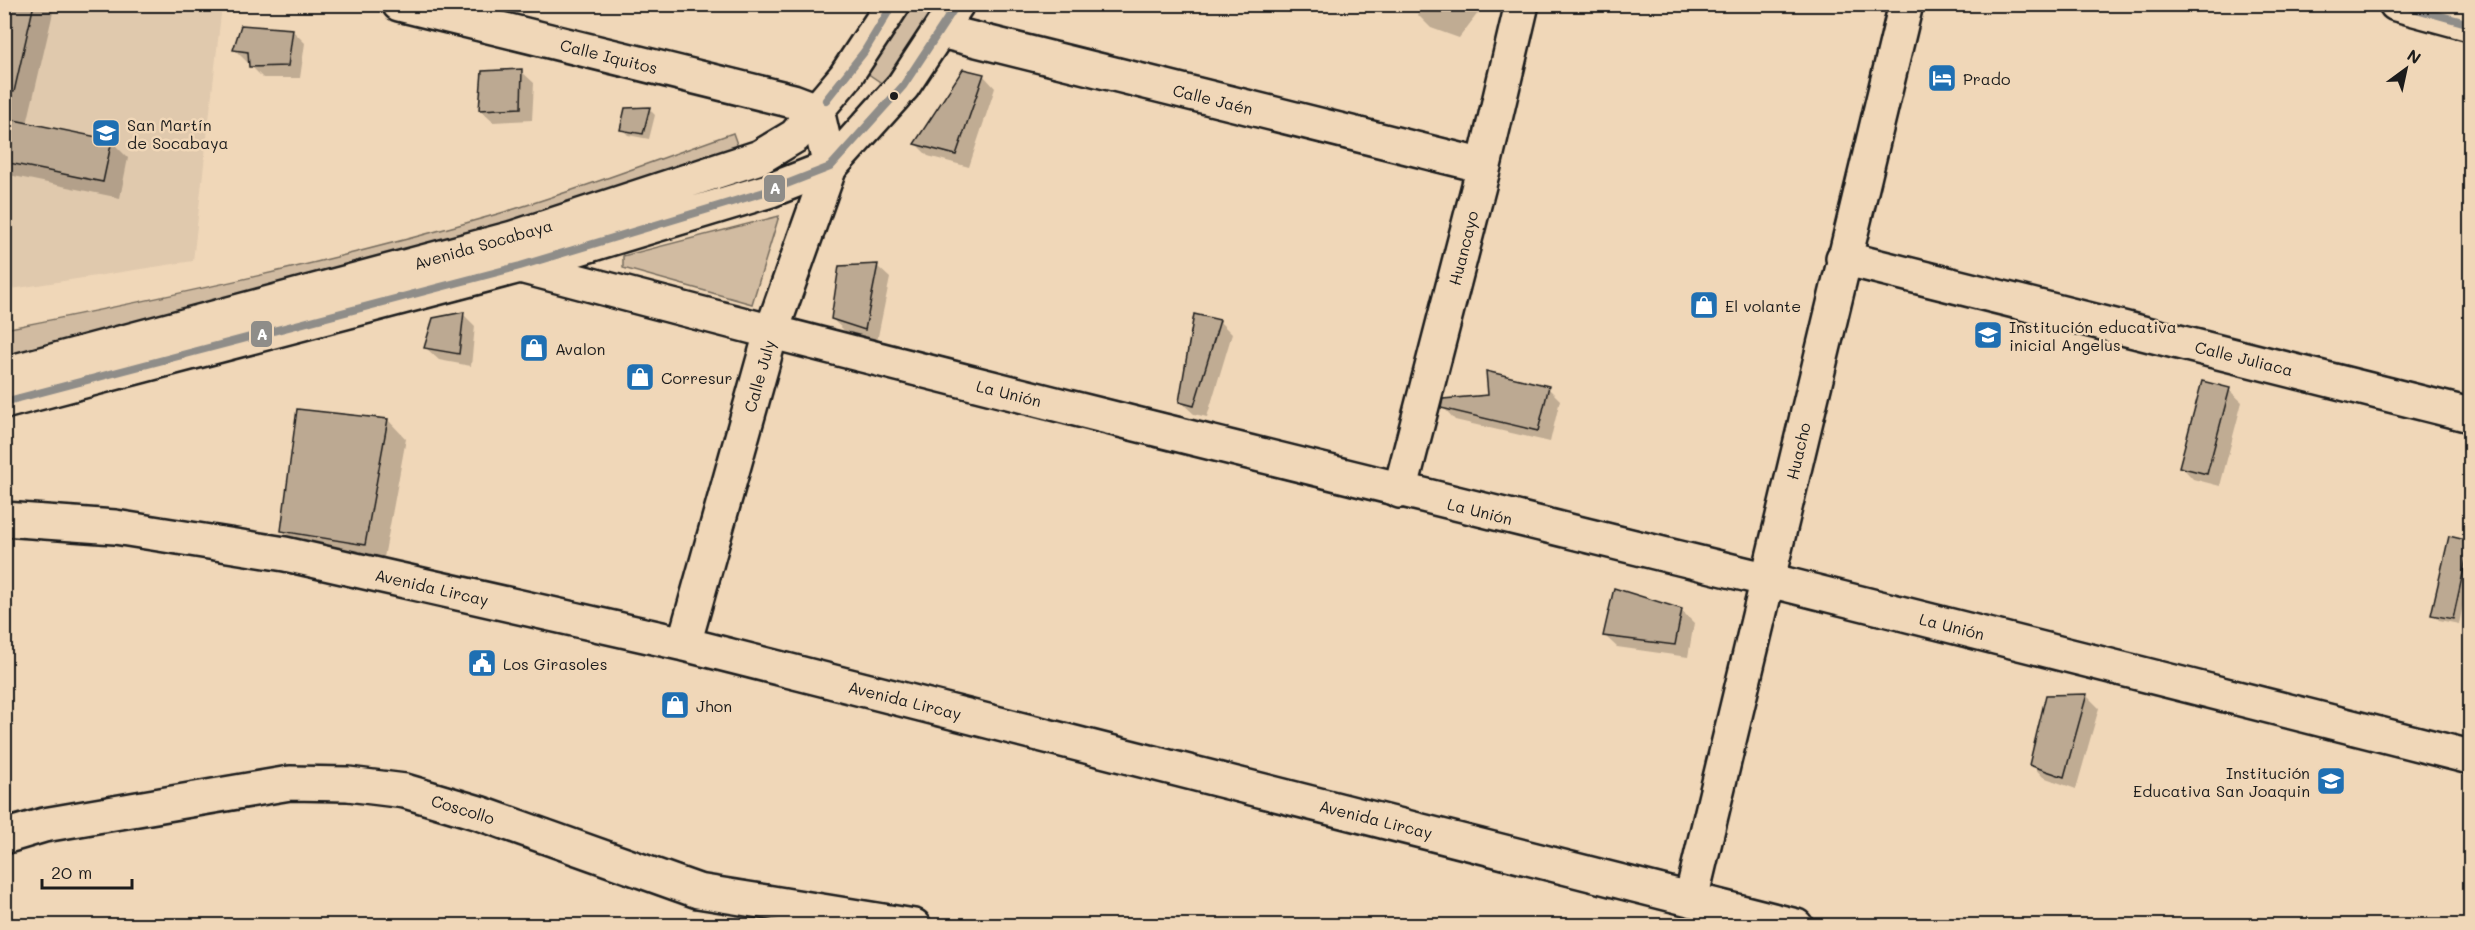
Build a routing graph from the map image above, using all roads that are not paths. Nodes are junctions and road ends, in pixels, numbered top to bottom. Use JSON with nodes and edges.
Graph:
{"nodes":[{"id":1,"x":399,"y":4,"type":"edge"},
{"id":2,"x":893,"y":4,"type":"edge"},
{"id":3,"x":1522,"y":4,"type":"edge"},
{"id":4,"x":1906,"y":4,"type":"edge"},
{"id":5,"x":2396,"y":4,"type":"edge"},
{"id":6,"x":949,"y":18,"type":"edge"},
{"id":7,"x":2470,"y":24,"type":"edge"},
{"id":8,"x":817,"y":110,"type":"junction"},
{"id":9,"x":1484,"y":166,"type":"junction"},
{"id":10,"x":830,"y":167,"type":"junction"},
{"id":11,"x":516,"y":252,"type":"junction"},
{"id":12,"x":1843,"y":258,"type":"junction"},
{"id":13,"x":771,"y":333,"type":"junction"},
{"id":14,"x":4,"y":374,"type":"edge"},
{"id":15,"x":4,"y":402,"type":"edge"},
{"id":16,"x":2470,"y":415,"type":"edge"},
{"id":17,"x":1400,"y":491,"type":"junction"},
{"id":18,"x":4,"y":519,"type":"edge"},
{"id":19,"x":1768,"y":580,"type":"junction"},
{"id":20,"x":684,"y":644,"type":"junction"},
{"id":21,"x":2470,"y":757,"type":"edge"},
{"id":22,"x":4,"y":837,"type":"edge"},
{"id":23,"x":1691,"y":898,"type":"junction"},
{"id":24,"x":914,"y":926,"type":"edge"},
{"id":25,"x":1796,"y":926,"type":"edge"}],
"edges":[{"from":1,"to":8,"type":"street","name":"Calle Iquitos"},
{"from":2,"to":8,"type":"street","name":"Avenida Socabaya"},
{"from":3,"to":9,"type":"street","name":"Huancayo"},
{"from":4,"to":12,"type":"street","name":"Huacho"},
{"from":5,"to":7,"type":"street"},
{"from":6,"to":9,"type":"street","name":"Calle Jaén"},
{"from":6,"to":10,"type":"street","name":"Avenida Socabaya"},
{"from":8,"to":10,"type":"street"},
{"from":8,"to":11,"type":"street","name":"Avenida Socabaya"},
{"from":9,"to":17,"type":"street","name":"Huancayo"},
{"from":10,"to":11,"type":"street","name":"Avenida Socabaya"},
{"from":10,"to":13,"type":"street","name":"Calle July"},
{"from":11,"to":13,"type":"street","name":"La Unión"},
{"from":11,"to":14,"type":"street","name":"Avenida Socabaya"},
{"from":11,"to":15,"type":"street","name":"Avenida Socabaya"},
{"from":12,"to":16,"type":"street","name":"Calle Juliaca"},
{"from":12,"to":19,"type":"street","name":"Huacho"},
{"from":13,"to":17,"type":"street","name":"La Unión"},
{"from":13,"to":20,"type":"street","name":"Calle July"},
{"from":17,"to":19,"type":"street","name":"La Unión"},
{"from":18,"to":20,"type":"street","name":"Avenida Lircay"},
{"from":19,"to":21,"type":"street","name":"La Unión"},
{"from":19,"to":23,"type":"street","name":"Huacho"},
{"from":20,"to":23,"type":"street","name":"Avenida Lircay"},
{"from":22,"to":24,"type":"street","name":"Coscollo"},
{"from":23,"to":25,"type":"street","name":"Avenida Lircay"}]}
